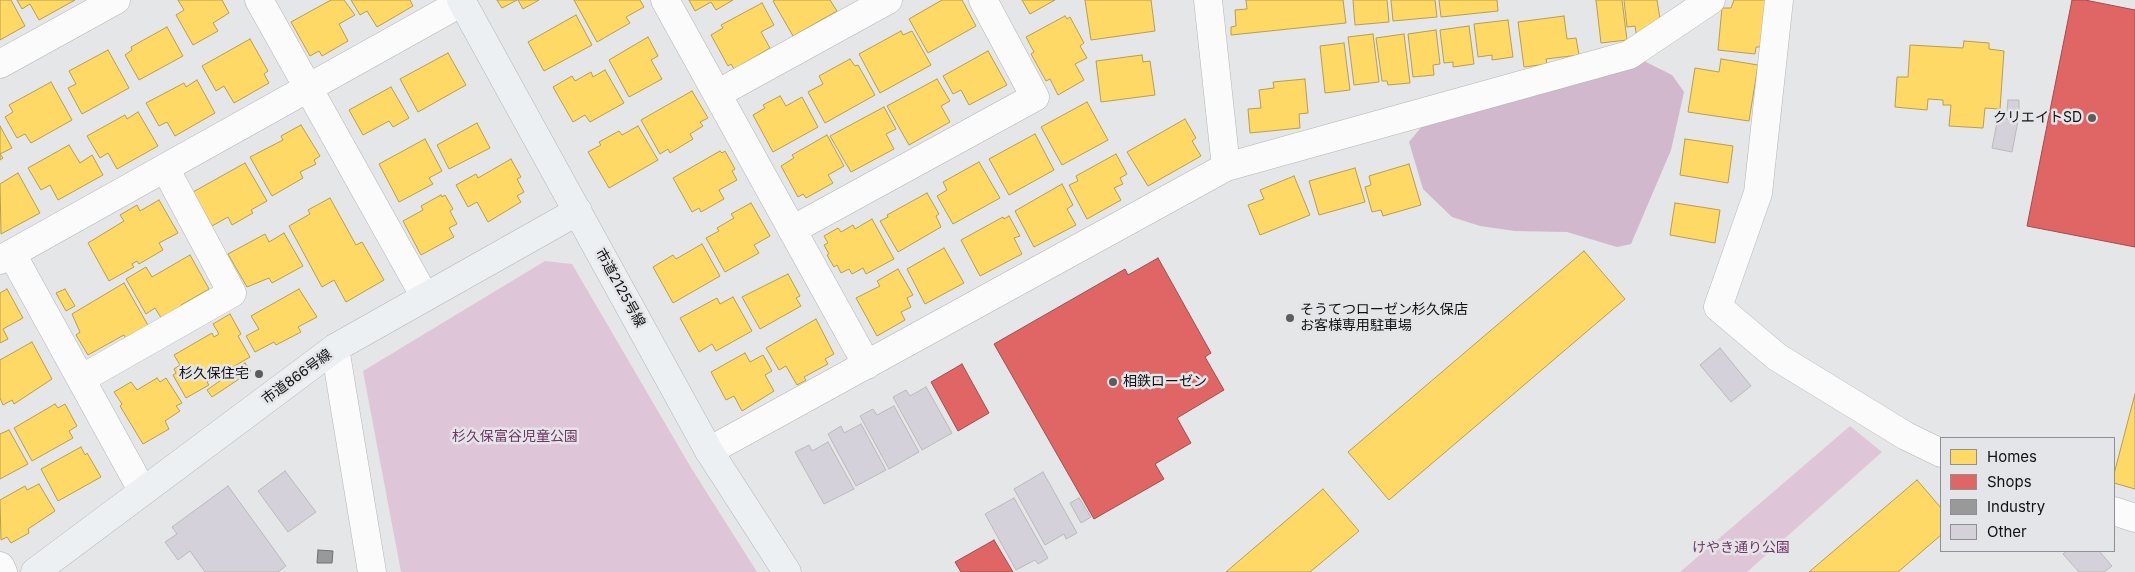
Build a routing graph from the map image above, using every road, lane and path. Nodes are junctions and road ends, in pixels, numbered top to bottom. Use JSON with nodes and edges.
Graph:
{"nodes":[{"id":1,"x":116,"y":0,"type":"edge"},
{"id":2,"x":259,"y":0,"type":"edge"},
{"id":3,"x":665,"y":0,"type":"edge"},
{"id":4,"x":888,"y":0,"type":"edge"},
{"id":5,"x":983,"y":0,"type":"edge"},
{"id":6,"x":1208,"y":0,"type":"edge"},
{"id":7,"x":1711,"y":0,"type":"edge"},
{"id":8,"x":1779,"y":0,"type":"edge"},
{"id":9,"x":462,"y":1,"type":"edge"},
{"id":10,"x":0,"y":64,"type":"edge"},
{"id":11,"x":308,"y":88,"type":"junction"},
{"id":12,"x":717,"y":94,"type":"junction"},
{"id":13,"x":1226,"y":167,"type":"junction"},
{"id":14,"x":165,"y":168,"type":"junction"},
{"id":15,"x":578,"y":211,"type":"junction"},
{"id":16,"x":792,"y":230,"type":"junction"},
{"id":17,"x":6,"y":257,"type":"edge"},
{"id":18,"x":425,"y":298,"type":"junction"},
{"id":19,"x":336,"y":348,"type":"junction"},
{"id":20,"x":867,"y":365,"type":"junction"},
{"id":21,"x":81,"y":379,"type":"junction"},
{"id":22,"x":709,"y":451,"type":"junction"},
{"id":23,"x":1940,"y":453,"type":"edge"},
{"id":24,"x":142,"y":490,"type":"junction"},
{"id":25,"x":2115,"y":511,"type":"edge"},
{"id":26,"x":2135,"y":518,"type":"edge"},
{"id":27,"x":0,"y":566,"type":"edge"},
{"id":28,"x":3,"y":572,"type":"edge"},
{"id":29,"x":35,"y":572,"type":"edge"},
{"id":30,"x":372,"y":572,"type":"edge"},
{"id":31,"x":787,"y":572,"type":"edge"}],
"edges":[{"from":1,"to":10,"type":"street"},
{"from":2,"to":11,"type":"street"},
{"from":3,"to":12,"type":"street"},
{"from":4,"to":12,"type":"street"},
{"from":5,"to":16,"type":"street"},
{"from":6,"to":13,"type":"street"},
{"from":7,"to":13,"type":"street"},
{"from":8,"to":23,"type":"street"},
{"from":9,"to":11,"type":"street"},
{"from":9,"to":15,"type":"street","name":"市道2125号線"},
{"from":11,"to":14,"type":"street"},
{"from":11,"to":18,"type":"street"},
{"from":12,"to":16,"type":"street"},
{"from":13,"to":20,"type":"street"},
{"from":14,"to":17,"type":"street"},
{"from":14,"to":21,"type":"street"},
{"from":15,"to":18,"type":"street","name":"市道866号線"},
{"from":15,"to":22,"type":"street","name":"市道2125号線"},
{"from":16,"to":20,"type":"street"},
{"from":17,"to":21,"type":"street"},
{"from":18,"to":19,"type":"street","name":"市道866号線"},
{"from":19,"to":24,"type":"street","name":"市道866号線"},
{"from":19,"to":30,"type":"street"},
{"from":20,"to":22,"type":"street"},
{"from":21,"to":24,"type":"street"},
{"from":22,"to":31,"type":"street","name":"市道2125号線"},
{"from":24,"to":29,"type":"street","name":"市道866号線"},
{"from":25,"to":26,"type":"street"},
{"from":27,"to":28,"type":"street"}]}
